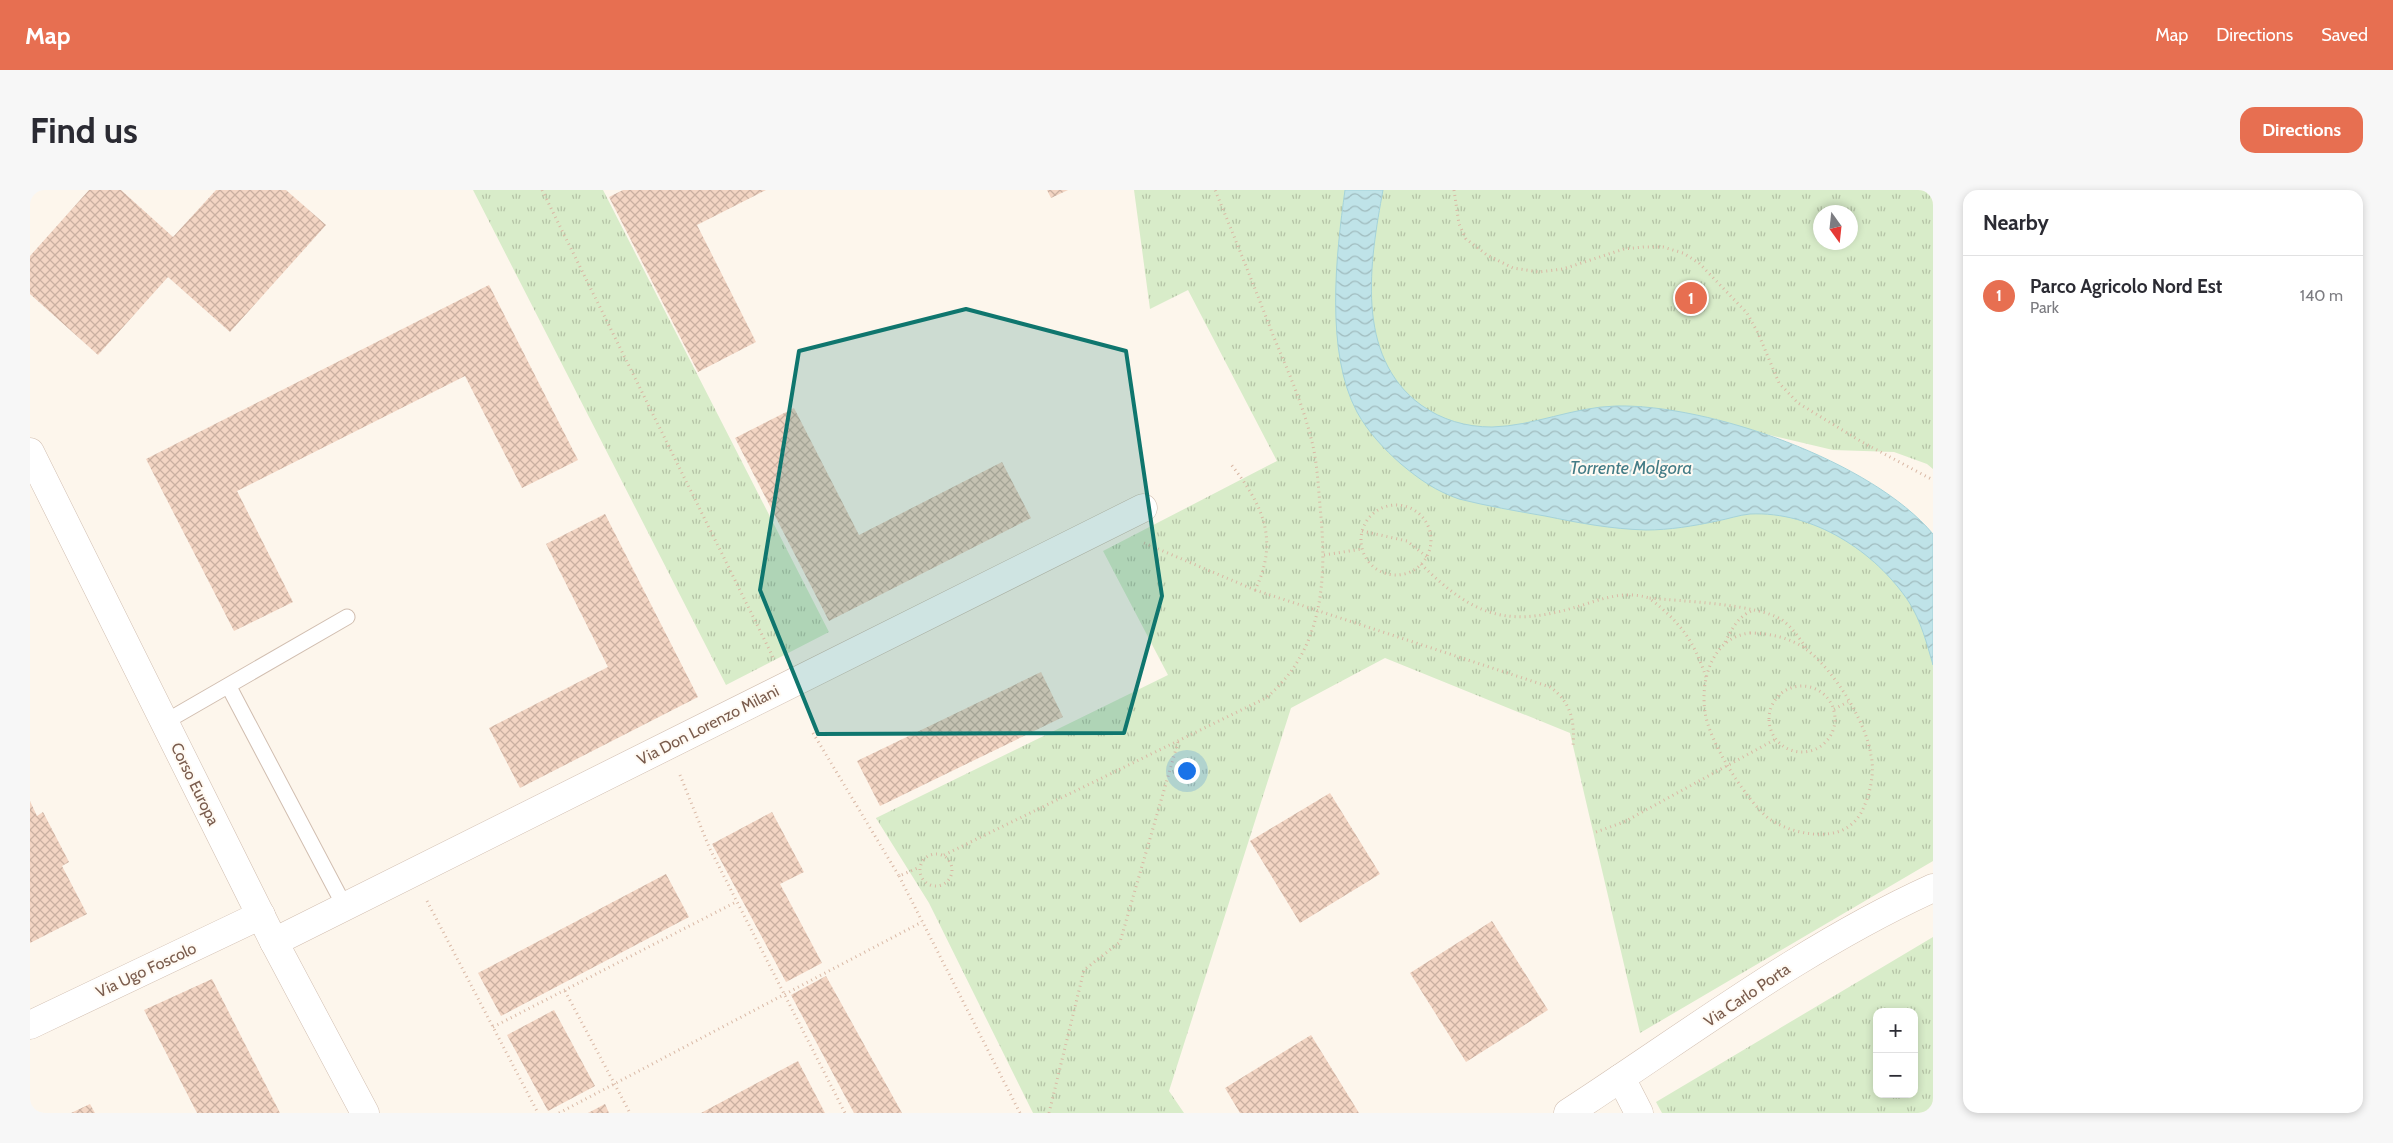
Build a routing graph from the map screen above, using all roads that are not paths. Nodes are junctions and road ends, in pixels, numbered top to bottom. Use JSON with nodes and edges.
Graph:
{"nodes":[{"id":1,"x":30,"y":452,"type":"edge"},
{"id":2,"x":1143,"y":508,"type":"dead end"},
{"id":3,"x":347,"y":617,"type":"dead end"},
{"id":4,"x":229,"y":687,"type":"junction"},
{"id":5,"x":165,"y":722,"type":"junction"},
{"id":6,"x":1933,"y":888,"type":"edge"},
{"id":7,"x":345,"y":907,"type":"junction"},
{"id":8,"x":261,"y":916,"type":"junction"},
{"id":9,"x":274,"y":942,"type":"junction"},
{"id":10,"x":30,"y":1025,"type":"edge"},
{"id":11,"x":1621,"y":1078,"type":"junction"},
{"id":12,"x":365,"y":1113,"type":"edge"},
{"id":13,"x":1568,"y":1113,"type":"edge"},
{"id":14,"x":1638,"y":1113,"type":"edge"}],
"edges":[{"from":1,"to":5,"type":"street","name":"Corso Europa"},
{"from":2,"to":7,"type":"street","name":"Via Don Lorenzo Milani"},
{"from":3,"to":4,"type":"lane"},
{"from":4,"to":5,"type":"lane"},
{"from":4,"to":7,"type":"lane"},
{"from":5,"to":8,"type":"street","name":"Corso Europa"},
{"from":6,"to":11,"type":"street","name":"Via Carlo Porta"},
{"from":7,"to":9,"type":"street","name":"Via Don Lorenzo Milani"},
{"from":8,"to":9,"type":"street","name":"Corso Europa"},
{"from":8,"to":10,"type":"street","name":"Via Ugo Foscolo"},
{"from":9,"to":12,"type":"street","name":"Corso Europa"},
{"from":11,"to":13,"type":"street","name":"Via Carlo Porta"},
{"from":11,"to":14,"type":"street"}]}
